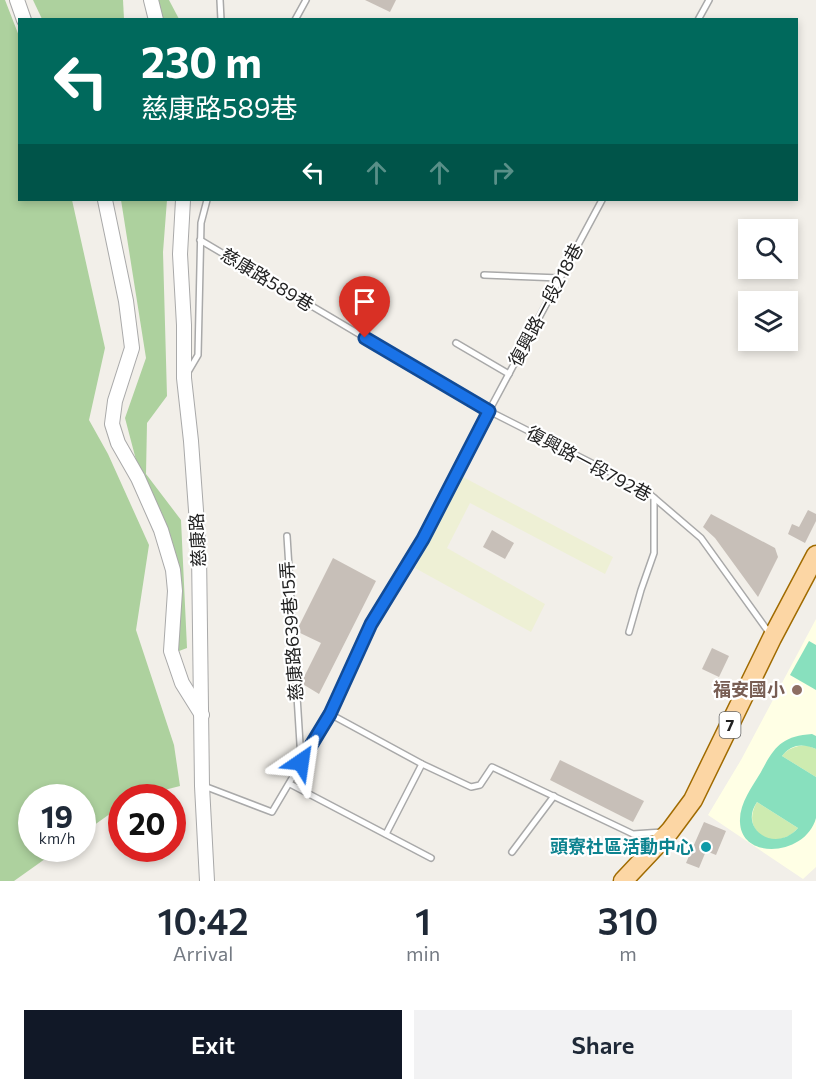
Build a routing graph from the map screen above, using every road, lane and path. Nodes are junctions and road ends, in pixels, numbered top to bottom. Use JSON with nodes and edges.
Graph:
{"nodes":[{"id":1,"x":17,"y":0,"type":"edge"},
{"id":2,"x":151,"y":0,"type":"edge"},
{"id":3,"x":220,"y":0,"type":"edge"},
{"id":4,"x":306,"y":0,"type":"edge"},
{"id":5,"x":709,"y":0,"type":"edge"},
{"id":6,"x":23,"y":18,"type":"edge"},
{"id":7,"x":156,"y":18,"type":"edge"},
{"id":8,"x":221,"y":18,"type":"edge"},
{"id":9,"x":296,"y":18,"type":"edge"},
{"id":10,"x":699,"y":18,"type":"edge"},
{"id":11,"x":105,"y":201,"type":"edge"},
{"id":12,"x":183,"y":201,"type":"edge"},
{"id":13,"x":207,"y":201,"type":"edge"},
{"id":14,"x":601,"y":201,"type":"edge"},
{"id":15,"x":200,"y":240,"type":"junction"},
{"id":16,"x":484,"y":275,"type":"dead end"},
{"id":17,"x":560,"y":278,"type":"junction"},
{"id":18,"x":456,"y":343,"type":"dead end"},
{"id":19,"x":509,"y":374,"type":"junction"},
{"id":20,"x":184,"y":378,"type":"junction"},
{"id":21,"x":489,"y":411,"type":"junction"},
{"id":22,"x":654,"y":498,"type":"junction"},
{"id":23,"x":286,"y":536,"type":"dead end"},
{"id":24,"x":816,"y":555,"type":"edge"},
{"id":25,"x":629,"y":632,"type":"dead end"},
{"id":26,"x":772,"y":638,"type":"junction"},
{"id":27,"x":330,"y":714,"type":"junction"},
{"id":28,"x":202,"y":715,"type":"junction"},
{"id":29,"x":301,"y":762,"type":"junction"},
{"id":30,"x":422,"y":764,"type":"junction"},
{"id":31,"x":290,"y":784,"type":"junction"},
{"id":32,"x":202,"y":786,"type":"junction"},
{"id":33,"x":554,"y":796,"type":"junction"},
{"id":34,"x":670,"y":831,"type":"junction"},
{"id":35,"x":386,"y":834,"type":"junction"},
{"id":36,"x":512,"y":852,"type":"dead end"},
{"id":37,"x":431,"y":858,"type":"dead end"},
{"id":38,"x":207,"y":881,"type":"edge"},
{"id":39,"x":623,"y":881,"type":"edge"}],
"edges":[{"from":1,"to":6,"type":"street"},
{"from":2,"to":7,"type":"street"},
{"from":3,"to":8,"type":"lane"},
{"from":4,"to":9,"type":"lane"},
{"from":5,"to":10,"type":"lane"},
{"from":11,"to":28,"type":"street"},
{"from":12,"to":20,"type":"street","name":"慈康路"},
{"from":13,"to":15,"type":"lane","name":"慈康路589巷"},
{"from":14,"to":17,"type":"lane","name":"復興路一段218巷"},
{"from":15,"to":20,"type":"lane","name":"慈康路589巷"},
{"from":15,"to":21,"type":"lane","name":"慈康路589巷"},
{"from":16,"to":17,"type":"lane"},
{"from":17,"to":19,"type":"lane","name":"復興路一段218巷"},
{"from":18,"to":19,"type":"lane"},
{"from":19,"to":21,"type":"lane","name":"復興路一段218巷"},
{"from":20,"to":28,"type":"street","name":"慈康路"},
{"from":21,"to":22,"type":"lane","name":"復興路一段792巷"},
{"from":21,"to":27,"type":"lane","name":"復興路一段218巷"},
{"from":22,"to":25,"type":"lane"},
{"from":22,"to":26,"type":"lane","name":"復興路一段792巷"},
{"from":23,"to":29,"type":"lane","name":"慈康路639巷15弄"},
{"from":24,"to":26,"type":"main road","number":"7"},
{"from":26,"to":34,"type":"main road","number":"7"},
{"from":27,"to":29,"type":"lane","name":"復興路一段218巷"},
{"from":27,"to":30,"type":"lane"},
{"from":28,"to":32,"type":"street","name":"慈康路"},
{"from":29,"to":31,"type":"lane","name":"復興路一段218巷"},
{"from":30,"to":33,"type":"lane"},
{"from":30,"to":35,"type":"lane"},
{"from":31,"to":32,"type":"lane","name":"復興路一段218巷"},
{"from":31,"to":35,"type":"lane"},
{"from":32,"to":38,"type":"street","name":"慈康路"},
{"from":33,"to":34,"type":"lane"},
{"from":33,"to":36,"type":"lane"},
{"from":34,"to":39,"type":"main road","number":"7"},
{"from":35,"to":37,"type":"lane"}]}
